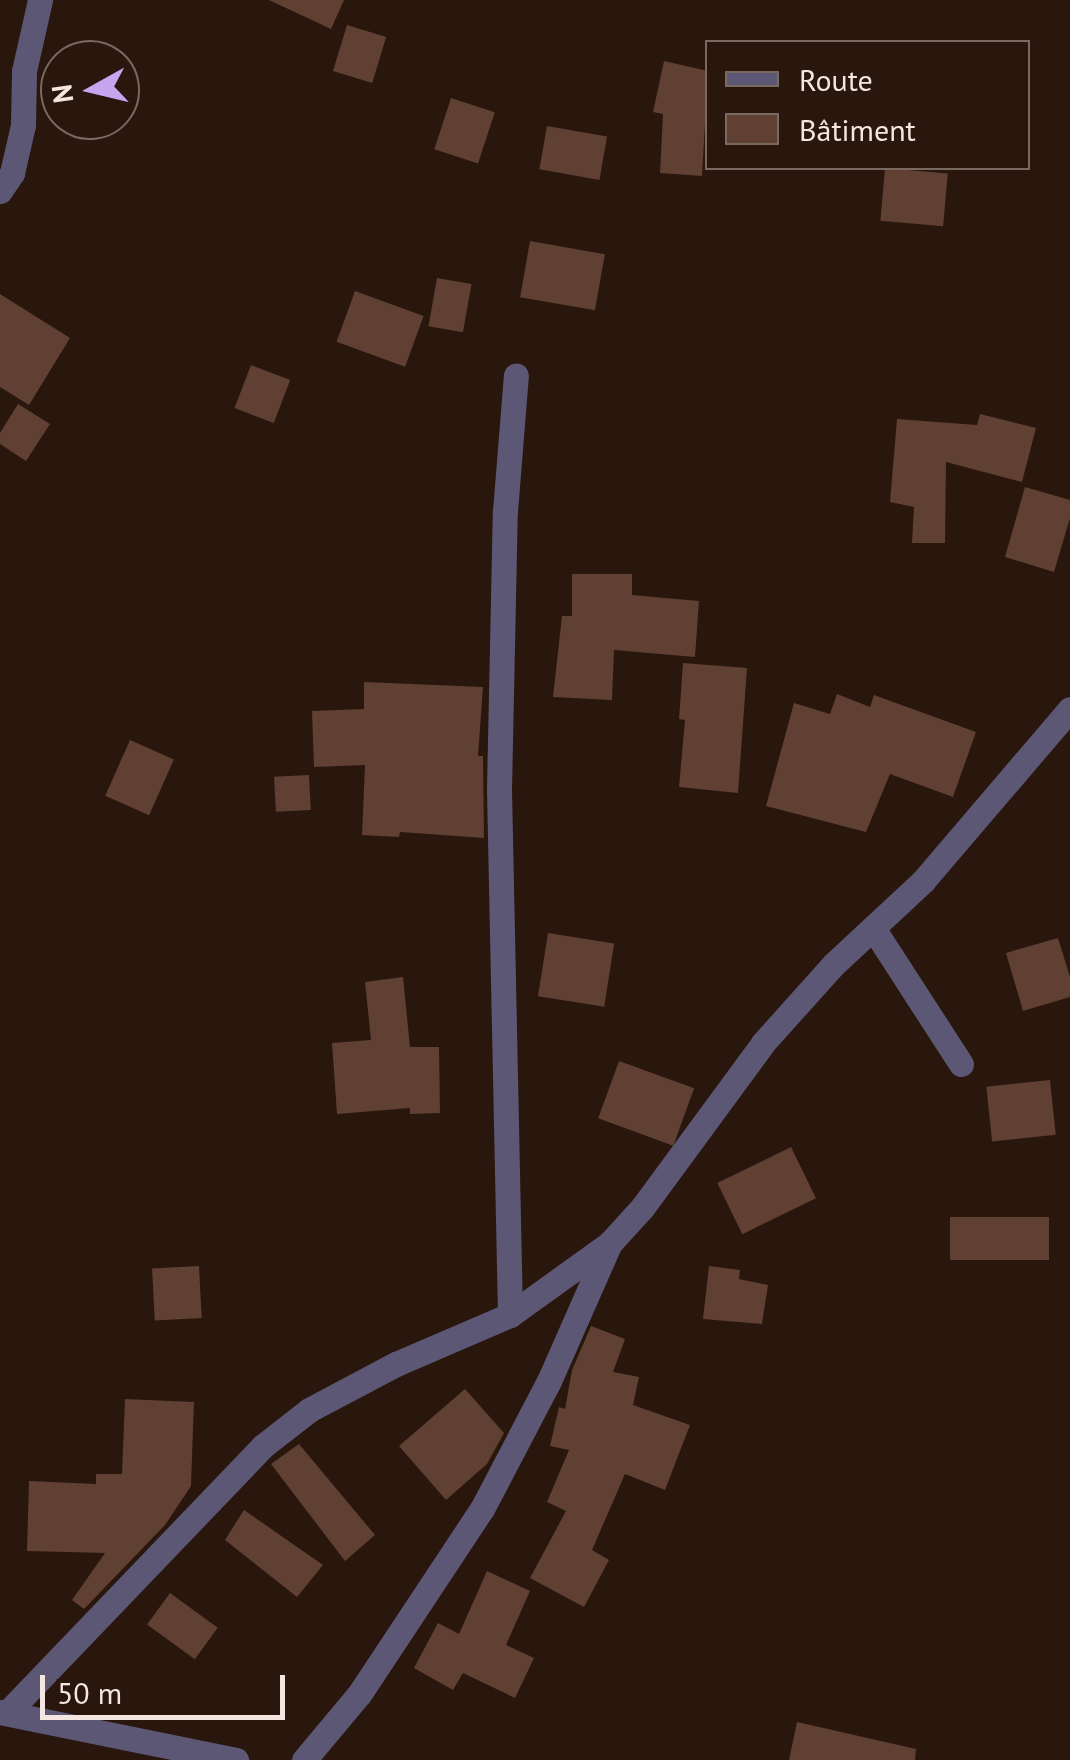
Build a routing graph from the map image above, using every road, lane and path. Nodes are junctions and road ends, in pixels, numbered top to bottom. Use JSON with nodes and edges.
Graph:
{"nodes":[{"id":1,"x":40,"y":0,"type":"edge"},
{"id":2,"x":0,"y":191,"type":"edge"},
{"id":3,"x":516,"y":376,"type":"dead end"},
{"id":4,"x":1070,"y":709,"type":"edge"},
{"id":5,"x":872,"y":928,"type":"junction"},
{"id":6,"x":961,"y":1064,"type":"dead end"},
{"id":7,"x":610,"y":1243,"type":"junction"},
{"id":8,"x":510,"y":1315,"type":"junction"},
{"id":9,"x":4,"y":1712,"type":"edge"},
{"id":10,"x":236,"y":1760,"type":"edge"},
{"id":11,"x":304,"y":1760,"type":"edge"}],
"edges":[{"from":1,"to":2,"type":"street"},
{"from":3,"to":8,"type":"street"},
{"from":4,"to":5,"type":"street"},
{"from":5,"to":6,"type":"street"},
{"from":5,"to":7,"type":"street"},
{"from":7,"to":8,"type":"street"},
{"from":7,"to":11,"type":"street"},
{"from":8,"to":9,"type":"street"},
{"from":9,"to":10,"type":"street"}]}
